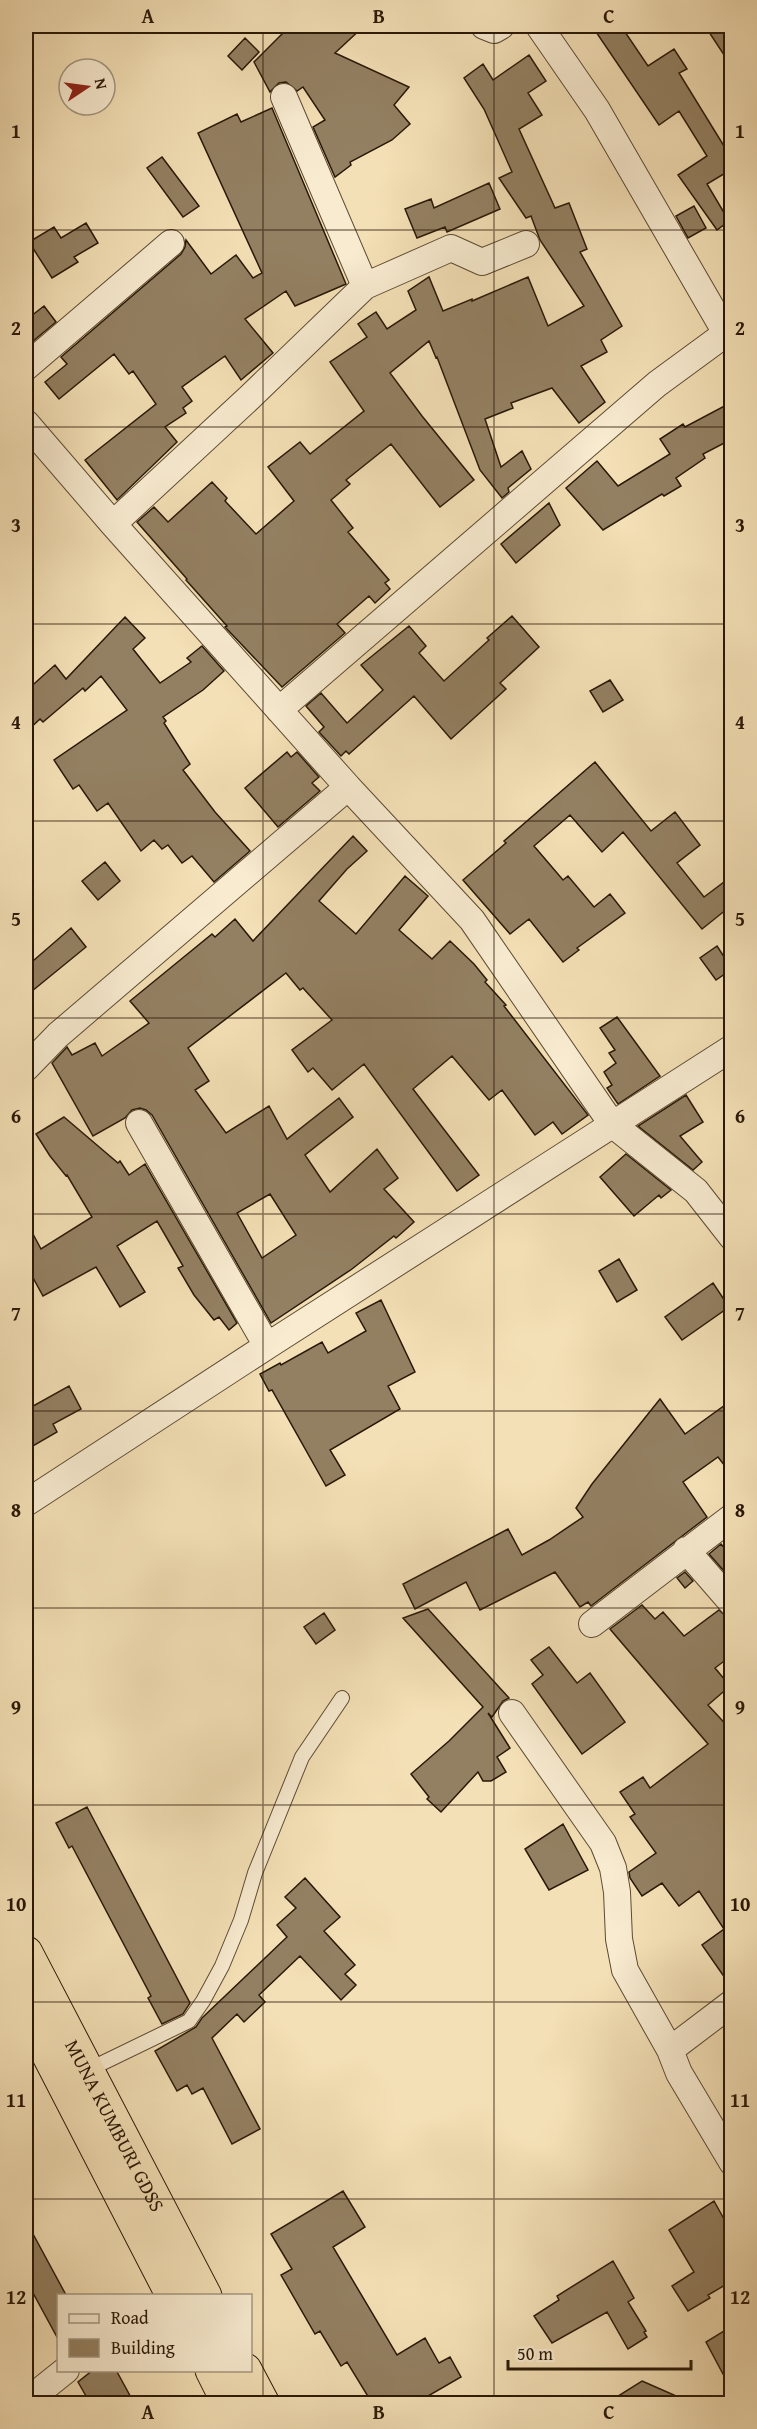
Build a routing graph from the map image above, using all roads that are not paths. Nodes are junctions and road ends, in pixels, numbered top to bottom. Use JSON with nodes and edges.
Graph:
{"nodes":[{"id":1,"x":484,"y":26,"type":"edge"},
{"id":2,"x":501,"y":26,"type":"edge"},
{"id":3,"x":539,"y":26,"type":"edge"},
{"id":4,"x":284,"y":97,"type":"dead end"},
{"id":5,"x":171,"y":243,"type":"dead end"},
{"id":6,"x":526,"y":244,"type":"dead end"},
{"id":7,"x":365,"y":286,"type":"junction"},
{"id":8,"x":729,"y":331,"type":"edge"},
{"id":9,"x":26,"y":367,"type":"edge"},
{"id":10,"x":26,"y":423,"type":"edge"},
{"id":11,"x":112,"y":524,"type":"junction"},
{"id":12,"x":279,"y":710,"type":"junction"},
{"id":13,"x":348,"y":787,"type":"junction"},
{"id":14,"x":732,"y":1048,"type":"edge"},
{"id":15,"x":26,"y":1068,"type":"edge"},
{"id":16,"x":139,"y":1122,"type":"dead end"},
{"id":17,"x":612,"y":1125,"type":"junction"},
{"id":18,"x":732,"y":1237,"type":"edge"},
{"id":19,"x":267,"y":1346,"type":"junction"},
{"id":20,"x":26,"y":1503,"type":"edge"},
{"id":21,"x":732,"y":1517,"type":"edge"},
{"id":22,"x":686,"y":1550,"type":"junction"},
{"id":23,"x":732,"y":1604,"type":"edge"},
{"id":24,"x":592,"y":1624,"type":"dead end"},
{"id":25,"x":342,"y":1698,"type":"dead end"},
{"id":26,"x":512,"y":1713,"type":"dead end"},
{"id":27,"x":26,"y":1953,"type":"edge"},
{"id":28,"x":732,"y":2003,"type":"edge"},
{"id":29,"x":26,"y":2011,"type":"edge"},
{"id":30,"x":670,"y":2050,"type":"junction"},
{"id":31,"x":88,"y":2070,"type":"junction"},
{"id":32,"x":732,"y":2162,"type":"edge"},
{"id":33,"x":172,"y":2294,"type":"edge"},
{"id":34,"x":204,"y":2294,"type":"edge"},
{"id":35,"x":64,"y":2372,"type":"edge"},
{"id":36,"x":213,"y":2372,"type":"edge"},
{"id":37,"x":246,"y":2372,"type":"edge"},
{"id":38,"x":26,"y":2402,"type":"edge"},
{"id":39,"x":229,"y":2403,"type":"edge"},
{"id":40,"x":263,"y":2403,"type":"edge"}],
"edges":[{"from":1,"to":2,"type":"street"},
{"from":3,"to":8,"type":"street"},
{"from":4,"to":7,"type":"street"},
{"from":5,"to":9,"type":"street"},
{"from":6,"to":7,"type":"street"},
{"from":7,"to":11,"type":"street"},
{"from":8,"to":12,"type":"street"},
{"from":10,"to":11,"type":"street"},
{"from":11,"to":12,"type":"street"},
{"from":12,"to":13,"type":"street"},
{"from":13,"to":15,"type":"street"},
{"from":13,"to":17,"type":"street"},
{"from":14,"to":17,"type":"street"},
{"from":16,"to":19,"type":"street"},
{"from":17,"to":18,"type":"street"},
{"from":17,"to":19,"type":"street"},
{"from":19,"to":20,"type":"street"},
{"from":21,"to":22,"type":"street"},
{"from":22,"to":23,"type":"street"},
{"from":22,"to":24,"type":"street"},
{"from":25,"to":31,"type":"lane"},
{"from":26,"to":30,"type":"street"},
{"from":27,"to":31,"type":"highway","name":"MUNA KUMBURI GDSS"},
{"from":28,"to":30,"type":"street"},
{"from":29,"to":33,"type":"highway","name":"MUNA KUMBURI GDSS"},
{"from":30,"to":32,"type":"street"},
{"from":31,"to":34,"type":"highway","name":"MUNA KUMBURI GDSS"},
{"from":35,"to":38,"type":"street"},
{"from":36,"to":39,"type":"highway"},
{"from":37,"to":40,"type":"highway"}]}
